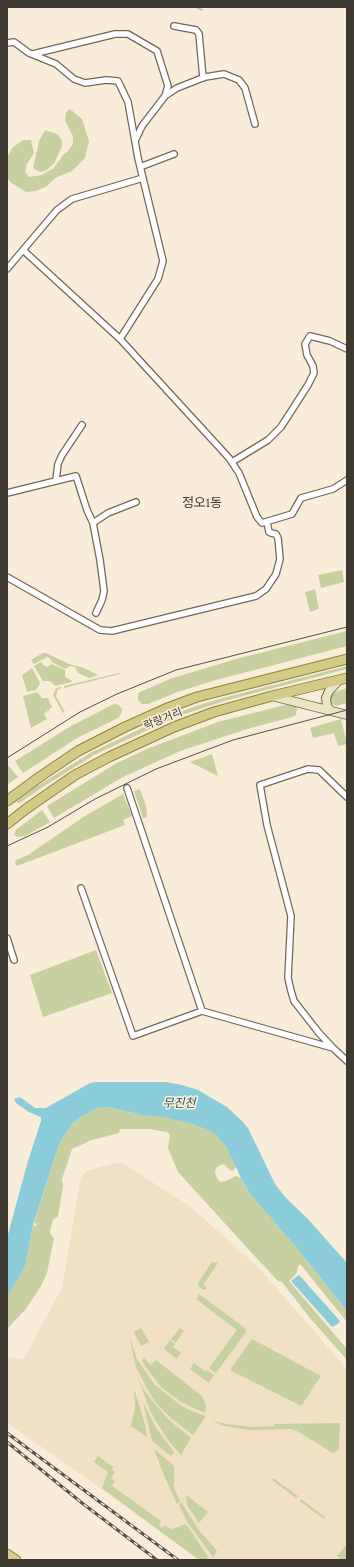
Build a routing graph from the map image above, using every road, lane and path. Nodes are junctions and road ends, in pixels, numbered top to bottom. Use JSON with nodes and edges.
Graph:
{"nodes":[{"id":1,"x":174,"y":26,"type":"dead end"},
{"id":2,"x":7,"y":43,"type":"edge"},
{"id":3,"x":33,"y":54,"type":"junction"},
{"id":4,"x":203,"y":78,"type":"junction"},
{"id":5,"x":165,"y":96,"type":"junction"},
{"id":6,"x":255,"y":124,"type":"dead end"},
{"id":7,"x":135,"y":141,"type":"junction"},
{"id":8,"x":174,"y":154,"type":"dead end"},
{"id":9,"x":140,"y":167,"type":"junction"},
{"id":10,"x":143,"y":178,"type":"junction"},
{"id":11,"x":23,"y":250,"type":"junction"},
{"id":12,"x":7,"y":269,"type":"edge"},
{"id":13,"x":120,"y":339,"type":"junction"},
{"id":14,"x":347,"y":348,"type":"edge"},
{"id":15,"x":82,"y":425,"type":"dead end"},
{"id":16,"x":232,"y":462,"type":"junction"},
{"id":17,"x":56,"y":480,"type":"junction"},
{"id":18,"x":347,"y":480,"type":"edge"},
{"id":19,"x":7,"y":493,"type":"edge"},
{"id":20,"x":136,"y":502,"type":"dead end"},
{"id":21,"x":267,"y":522,"type":"junction"},
{"id":22,"x":93,"y":523,"type":"junction"},
{"id":23,"x":7,"y":577,"type":"edge"},
{"id":24,"x":96,"y":613,"type":"dead end"},
{"id":25,"x":347,"y":659,"type":"edge"},
{"id":26,"x":343,"y":679,"type":"edge"},
{"id":27,"x":272,"y":696,"type":"junction"},
{"id":28,"x":330,"y":710,"type":"junction"},
{"id":29,"x":347,"y":715,"type":"edge"},
{"id":30,"x":127,"y":788,"type":"dead end"},
{"id":31,"x":347,"y":797,"type":"edge"},
{"id":32,"x":7,"y":801,"type":"edge"},
{"id":33,"x":7,"y":824,"type":"edge"},
{"id":34,"x":81,"y":888,"type":"dead end"},
{"id":35,"x":7,"y":938,"type":"edge"},
{"id":36,"x":14,"y":960,"type":"dead end"},
{"id":37,"x":202,"y":1011,"type":"junction"},
{"id":38,"x":333,"y":1048,"type":"junction"},
{"id":39,"x":347,"y":1061,"type":"edge"},
{"id":40,"x":7,"y":1554,"type":"edge"},
{"id":41,"x":16,"y":1560,"type":"edge"}],
"edges":[{"from":1,"to":4,"type":"street"},
{"from":2,"to":3,"type":"street"},
{"from":3,"to":5,"type":"street"},
{"from":3,"to":7,"type":"street"},
{"from":4,"to":5,"type":"street"},
{"from":4,"to":6,"type":"street"},
{"from":5,"to":7,"type":"street"},
{"from":7,"to":9,"type":"street"},
{"from":8,"to":9,"type":"street"},
{"from":9,"to":10,"type":"street"},
{"from":10,"to":11,"type":"street"},
{"from":10,"to":13,"type":"street"},
{"from":11,"to":12,"type":"street"},
{"from":11,"to":13,"type":"street"},
{"from":13,"to":16,"type":"street"},
{"from":14,"to":16,"type":"street"},
{"from":15,"to":17,"type":"street"},
{"from":16,"to":21,"type":"street"},
{"from":17,"to":19,"type":"street"},
{"from":17,"to":22,"type":"street"},
{"from":18,"to":21,"type":"street"},
{"from":20,"to":22,"type":"street"},
{"from":21,"to":23,"type":"street"},
{"from":22,"to":24,"type":"street"},
{"from":25,"to":32,"type":"main road","name":"락랑거리"},
{"from":26,"to":27,"type":"main road","name":"락랑거리"},
{"from":26,"to":28,"type":"main road"},
{"from":27,"to":28,"type":"main road"},
{"from":27,"to":33,"type":"main road","name":"락랑거리"},
{"from":28,"to":29,"type":"main road"},
{"from":30,"to":37,"type":"street"},
{"from":31,"to":38,"type":"street"},
{"from":34,"to":37,"type":"street"},
{"from":35,"to":36,"type":"street"},
{"from":37,"to":38,"type":"street"},
{"from":38,"to":39,"type":"street"},
{"from":40,"to":41,"type":"main road"}]}
